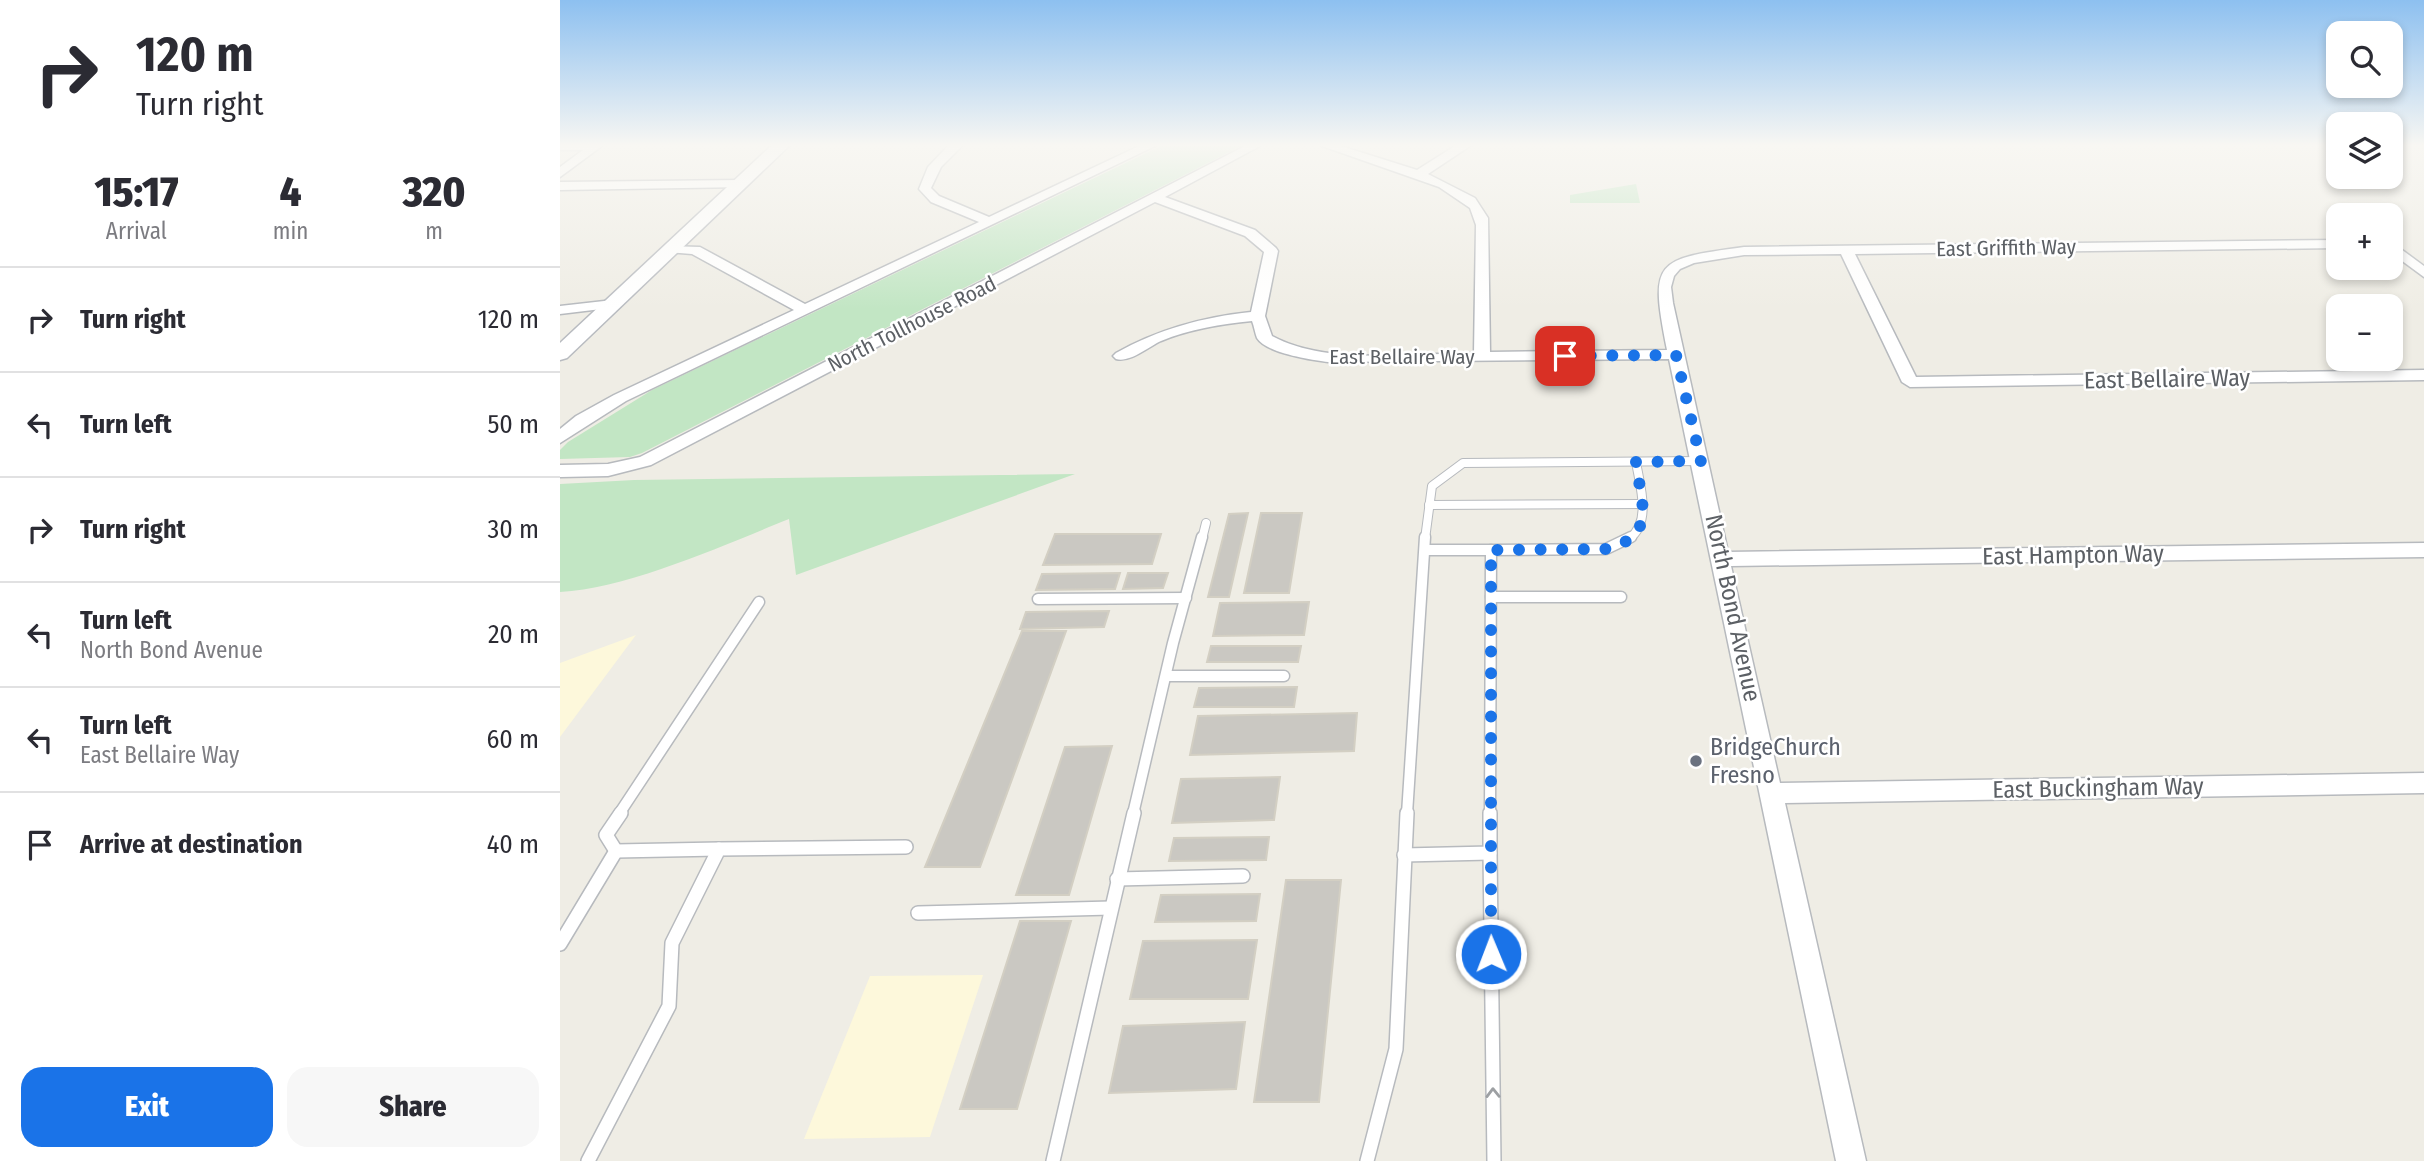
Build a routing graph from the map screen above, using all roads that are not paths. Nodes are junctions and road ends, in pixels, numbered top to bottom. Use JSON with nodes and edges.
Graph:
{"nodes":[{"id":1,"x":724,"y":200,"type":"edge"},
{"id":2,"x":938,"y":200,"type":"edge"},
{"id":3,"x":1036,"y":200,"type":"edge"},
{"id":4,"x":1152,"y":200,"type":"edge"},
{"id":5,"x":1162,"y":200,"type":"edge"},
{"id":6,"x":1468,"y":200,"type":"edge"},
{"id":7,"x":990,"y":222,"type":"junction"},
{"id":8,"x":2326,"y":244,"type":"edge"},
{"id":9,"x":672,"y":249,"type":"junction"},
{"id":10,"x":1846,"y":250,"type":"junction"},
{"id":11,"x":2403,"y":256,"type":"edge"},
{"id":12,"x":1676,"y":264,"type":"joint"},
{"id":13,"x":2424,"y":273,"type":"edge"},
{"id":14,"x":613,"y":304,"type":"junction"},
{"id":15,"x":560,"y":310,"type":"edge"},
{"id":16,"x":804,"y":310,"type":"junction"},
{"id":17,"x":1258,"y":316,"type":"junction"},
{"id":18,"x":560,"y":355,"type":"edge"},
{"id":19,"x":1676,"y":355,"type":"junction"},
{"id":20,"x":1121,"y":356,"type":"dead end"},
{"id":21,"x":1482,"y":357,"type":"junction"},
{"id":22,"x":2424,"y":375,"type":"edge"},
{"id":23,"x":560,"y":438,"type":"edge"},
{"id":24,"x":1701,"y":461,"type":"junction"},
{"id":25,"x":1636,"y":462,"type":"junction"},
{"id":26,"x":560,"y":471,"type":"edge"},
{"id":27,"x":1641,"y":504,"type":"junction"},
{"id":28,"x":1429,"y":505,"type":"junction"},
{"id":29,"x":1206,"y":523,"type":"dead end"},
{"id":30,"x":1425,"y":550,"type":"junction"},
{"id":31,"x":1491,"y":550,"type":"junction"},
{"id":32,"x":2424,"y":550,"type":"edge"},
{"id":33,"x":1723,"y":559,"type":"junction"},
{"id":34,"x":1491,"y":597,"type":"junction"},
{"id":35,"x":1621,"y":597,"type":"dead end"},
{"id":36,"x":1186,"y":598,"type":"junction"},
{"id":37,"x":1038,"y":599,"type":"dead end"},
{"id":38,"x":759,"y":602,"type":"dead end"},
{"id":39,"x":1166,"y":676,"type":"junction"},
{"id":40,"x":1284,"y":676,"type":"dead end"},
{"id":41,"x":2424,"y":783,"type":"edge"},
{"id":42,"x":1773,"y":793,"type":"junction"},
{"id":43,"x":906,"y":847,"type":"dead end"},
{"id":44,"x":719,"y":849,"type":"junction"},
{"id":45,"x":616,"y":851,"type":"junction"},
{"id":46,"x":1490,"y":853,"type":"junction"},
{"id":47,"x":1404,"y":855,"type":"junction"},
{"id":48,"x":1243,"y":876,"type":"dead end"},
{"id":49,"x":1117,"y":879,"type":"junction"},
{"id":50,"x":1111,"y":908,"type":"junction"},
{"id":51,"x":918,"y":913,"type":"dead end"},
{"id":52,"x":560,"y":944,"type":"edge"},
{"id":53,"x":588,"y":1161,"type":"edge"},
{"id":54,"x":1054,"y":1161,"type":"edge"},
{"id":55,"x":1367,"y":1161,"type":"edge"},
{"id":56,"x":1494,"y":1161,"type":"edge"},
{"id":57,"x":1851,"y":1161,"type":"edge"}],
"edges":[{"from":1,"to":9,"type":"street"},
{"from":2,"to":7,"type":"street"},
{"from":3,"to":7,"type":"street"},
{"from":4,"to":26,"type":"street","name":"North Tollhouse Road"},
{"from":5,"to":17,"type":"street"},
{"from":6,"to":21,"type":"street"},
{"from":7,"to":16,"type":"street"},
{"from":8,"to":10,"type":"street","name":"East Griffith Way"},
{"from":9,"to":14,"type":"street"},
{"from":9,"to":16,"type":"street"},
{"from":10,"to":12,"type":"street","name":"East Griffith Way"},
{"from":10,"to":22,"type":"street","name":"East Bellaire Way"},
{"from":11,"to":13,"type":"street"},
{"from":12,"to":19,"type":"street","name":"North Bond Avenue"},
{"from":14,"to":15,"type":"street"},
{"from":14,"to":18,"type":"street"},
{"from":16,"to":23,"type":"street"},
{"from":17,"to":20,"type":"street"},
{"from":17,"to":21,"type":"street","name":"East Bellaire Way"},
{"from":19,"to":21,"type":"street","name":"East Bellaire Way"},
{"from":19,"to":24,"type":"street","name":"North Bond Avenue"},
{"from":24,"to":25,"type":"lane"},
{"from":24,"to":33,"type":"street","name":"North Bond Avenue"},
{"from":25,"to":27,"type":"lane"},
{"from":25,"to":28,"type":"lane"},
{"from":27,"to":28,"type":"lane"},
{"from":27,"to":31,"type":"lane"},
{"from":28,"to":30,"type":"lane"},
{"from":29,"to":36,"type":"lane"},
{"from":30,"to":31,"type":"lane"},
{"from":30,"to":47,"type":"lane"},
{"from":31,"to":34,"type":"lane"},
{"from":32,"to":33,"type":"street","name":"East Hampton Way"},
{"from":33,"to":42,"type":"street","name":"North Bond Avenue"},
{"from":34,"to":35,"type":"lane"},
{"from":34,"to":46,"type":"lane"},
{"from":36,"to":37,"type":"lane"},
{"from":36,"to":39,"type":"lane"},
{"from":38,"to":45,"type":"lane"},
{"from":39,"to":40,"type":"lane"},
{"from":39,"to":49,"type":"lane"},
{"from":41,"to":42,"type":"street","name":"East Buckingham Way"},
{"from":42,"to":57,"type":"street","name":"North Bond Avenue"},
{"from":43,"to":44,"type":"lane"},
{"from":44,"to":45,"type":"lane"},
{"from":44,"to":53,"type":"lane"},
{"from":45,"to":52,"type":"lane"},
{"from":46,"to":47,"type":"lane"},
{"from":56,"to":46,"type":"lane","one_way":true},
{"from":47,"to":55,"type":"lane"},
{"from":48,"to":49,"type":"lane"},
{"from":49,"to":50,"type":"lane"},
{"from":50,"to":51,"type":"lane"},
{"from":50,"to":54,"type":"lane"}]}
